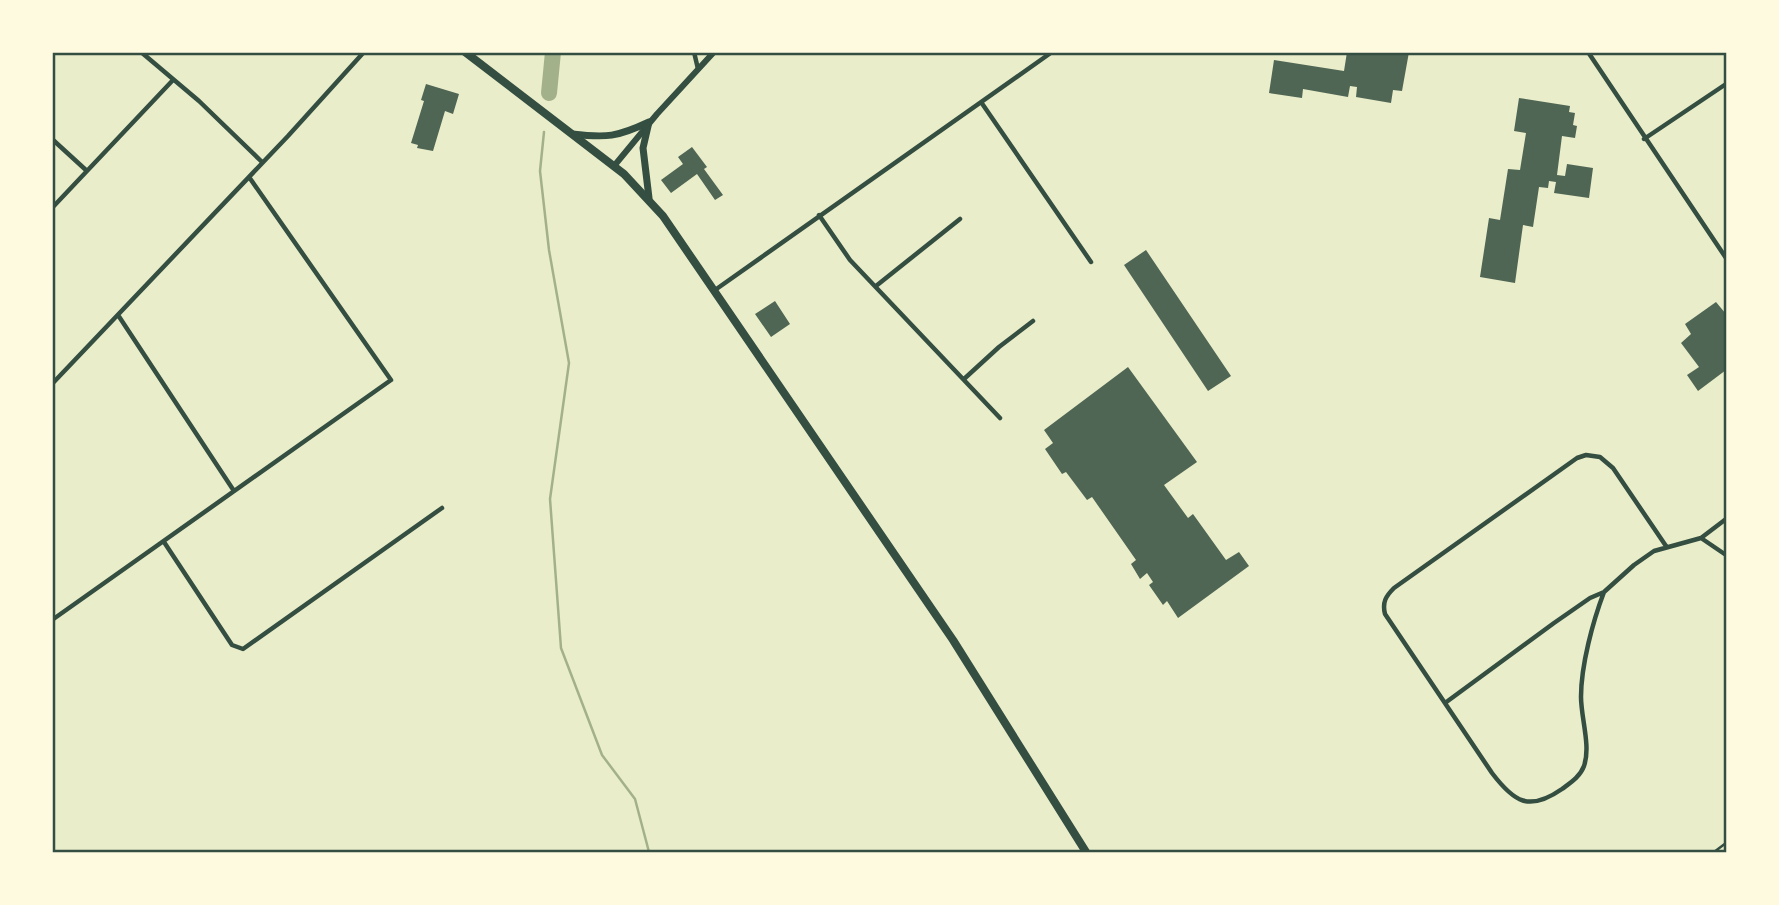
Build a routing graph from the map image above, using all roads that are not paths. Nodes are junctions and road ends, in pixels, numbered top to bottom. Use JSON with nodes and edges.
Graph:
{"nodes":[{"id":1,"x":141,"y":52,"type":"edge"},
{"id":2,"x":364,"y":52,"type":"edge"},
{"id":3,"x":465,"y":52,"type":"edge"},
{"id":4,"x":694,"y":52,"type":"edge"},
{"id":5,"x":714,"y":52,"type":"edge"},
{"id":6,"x":1052,"y":52,"type":"edge"},
{"id":7,"x":1588,"y":52,"type":"edge"},
{"id":8,"x":699,"y":71,"type":"junction"},
{"id":9,"x":173,"y":80,"type":"junction"},
{"id":10,"x":1727,"y":84,"type":"edge"},
{"id":11,"x":981,"y":102,"type":"junction"},
{"id":12,"x":649,"y":122,"type":"junction"},
{"id":13,"x":571,"y":134,"type":"junction"},
{"id":14,"x":52,"y":139,"type":"edge"},
{"id":15,"x":1644,"y":139,"type":"junction"},
{"id":16,"x":262,"y":162,"type":"junction"},
{"id":17,"x":614,"y":166,"type":"junction"},
{"id":18,"x":87,"y":172,"type":"junction"},
{"id":19,"x":249,"y":177,"type":"junction"},
{"id":20,"x":649,"y":198,"type":"junction"},
{"id":21,"x":52,"y":208,"type":"edge"},
{"id":22,"x":819,"y":215,"type":"junction"},
{"id":23,"x":960,"y":219,"type":"dead end"},
{"id":24,"x":1727,"y":258,"type":"edge"},
{"id":25,"x":1091,"y":262,"type":"dead end"},
{"id":26,"x":876,"y":286,"type":"junction"},
{"id":27,"x":714,"y":291,"type":"junction"},
{"id":28,"x":118,"y":315,"type":"junction"},
{"id":29,"x":1033,"y":321,"type":"dead end"},
{"id":30,"x":964,"y":379,"type":"junction"},
{"id":31,"x":52,"y":384,"type":"edge"},
{"id":32,"x":1000,"y":418,"type":"dead end"},
{"id":33,"x":234,"y":491,"type":"junction"},
{"id":34,"x":442,"y":508,"type":"dead end"},
{"id":35,"x":1727,"y":519,"type":"edge"},
{"id":36,"x":1701,"y":537,"type":"junction"},
{"id":37,"x":164,"y":542,"type":"junction"},
{"id":38,"x":1666,"y":546,"type":"junction"},
{"id":39,"x":1727,"y":555,"type":"edge"},
{"id":40,"x":1604,"y":592,"type":"junction"},
{"id":41,"x":52,"y":620,"type":"edge"},
{"id":42,"x":1445,"y":703,"type":"junction"},
{"id":43,"x":1727,"y":843,"type":"edge"},
{"id":44,"x":1086,"y":852,"type":"edge"},
{"id":45,"x":1714,"y":852,"type":"edge"}],
"edges":[{"from":1,"to":9,"type":"street"},
{"from":2,"to":16,"type":"street"},
{"from":3,"to":13,"type":"main road"},
{"from":4,"to":8,"type":"street"},
{"from":5,"to":8,"type":"street"},
{"from":6,"to":11,"type":"street"},
{"from":7,"to":15,"type":"street"},
{"from":8,"to":12,"type":"street"},
{"from":9,"to":16,"type":"street"},
{"from":9,"to":18,"type":"street"},
{"from":10,"to":15,"type":"street"},
{"from":11,"to":22,"type":"street"},
{"from":11,"to":25,"type":"street"},
{"from":12,"to":13,"type":"main road"},
{"from":12,"to":17,"type":"street"},
{"from":12,"to":20,"type":"main road"},
{"from":13,"to":17,"type":"main road"},
{"from":14,"to":18,"type":"street"},
{"from":15,"to":24,"type":"street"},
{"from":16,"to":19,"type":"street"},
{"from":17,"to":20,"type":"main road"},
{"from":18,"to":21,"type":"street"},
{"from":19,"to":28,"type":"street"},
{"from":19,"to":33,"type":"street"},
{"from":20,"to":27,"type":"main road"},
{"from":22,"to":26,"type":"street"},
{"from":22,"to":27,"type":"street"},
{"from":23,"to":26,"type":"street"},
{"from":26,"to":30,"type":"street"},
{"from":27,"to":44,"type":"main road"},
{"from":28,"to":31,"type":"street"},
{"from":28,"to":33,"type":"street"},
{"from":29,"to":30,"type":"street"},
{"from":30,"to":32,"type":"street"},
{"from":33,"to":37,"type":"street"},
{"from":34,"to":37,"type":"street"},
{"from":35,"to":36,"type":"street"},
{"from":36,"to":38,"type":"street"},
{"from":36,"to":39,"type":"street"},
{"from":37,"to":41,"type":"street"},
{"from":38,"to":40,"type":"street"},
{"from":38,"to":42,"type":"street"},
{"from":40,"to":42,"type":"street"},
{"from":40,"to":42,"type":"street"},
{"from":43,"to":45,"type":"lane"}]}
